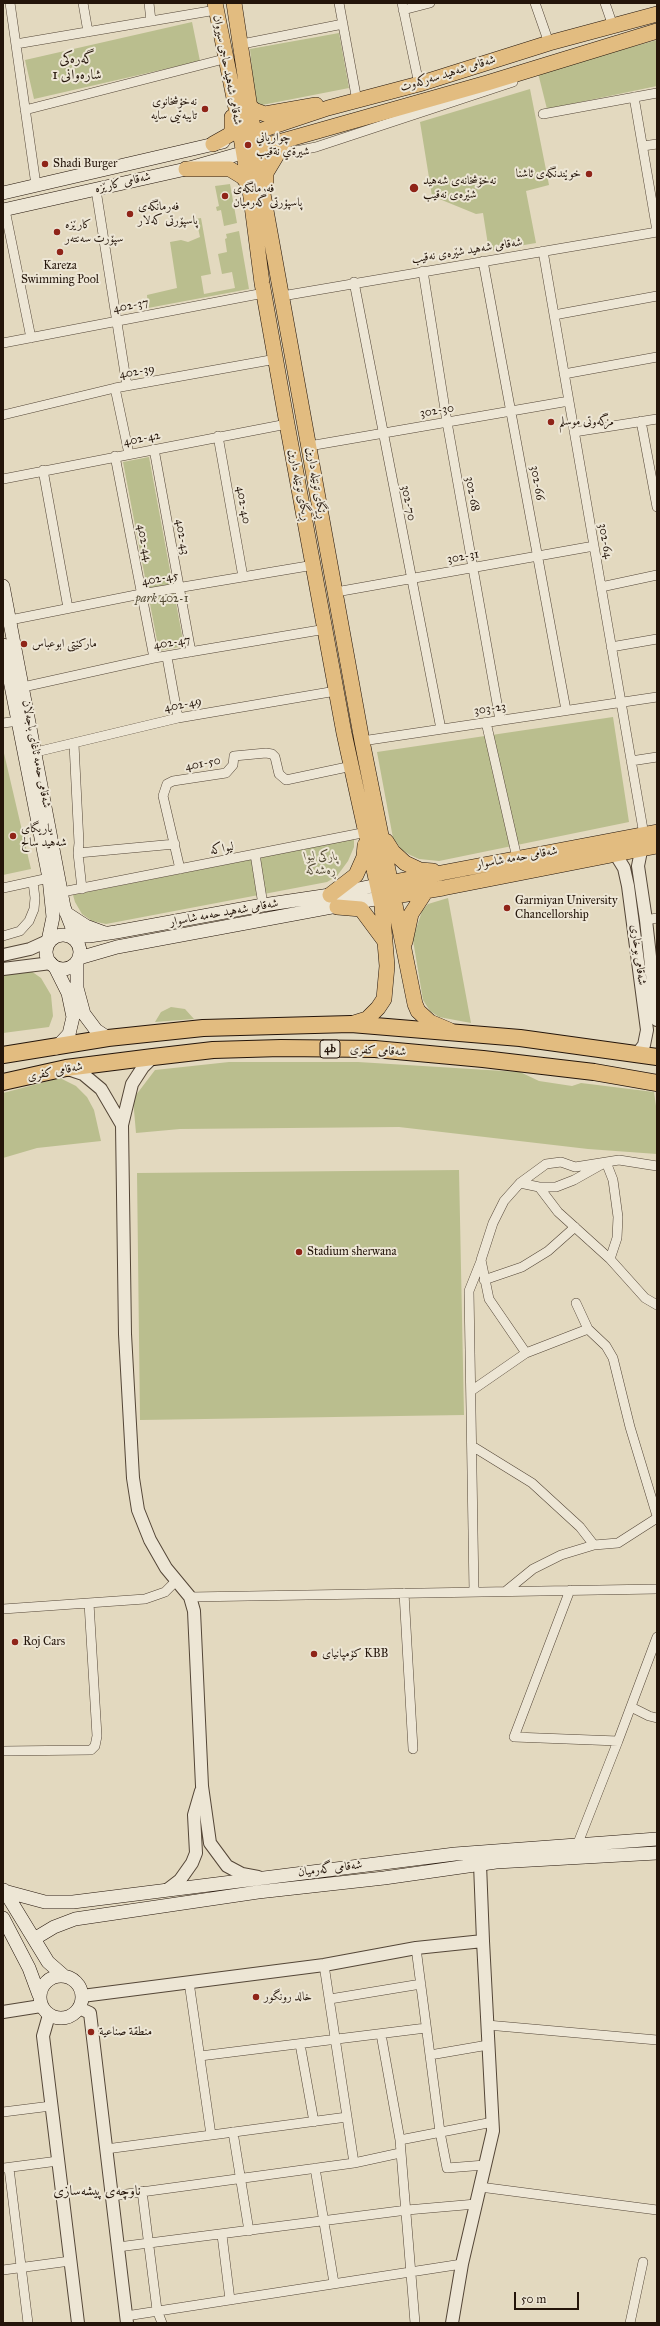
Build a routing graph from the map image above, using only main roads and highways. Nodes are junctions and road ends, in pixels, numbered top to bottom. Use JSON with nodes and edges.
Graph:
{"nodes":[{"id":1,"x":234,"y":3,"type":"edge"},
{"id":2,"x":215,"y":7,"type":"edge"},
{"id":3,"x":657,"y":14,"type":"edge"},
{"id":4,"x":657,"y":31,"type":"edge"},
{"id":5,"x":226,"y":65,"type":"junction"},
{"id":6,"x":249,"y":105,"type":"junction"},
{"id":7,"x":328,"y":108,"type":"junction"},
{"id":8,"x":247,"y":136,"type":"junction"},
{"id":9,"x":282,"y":142,"type":"junction"},
{"id":10,"x":213,"y":144,"type":"junction"},
{"id":11,"x":249,"y":151,"type":"junction"},
{"id":12,"x":186,"y":169,"type":"junction"},
{"id":13,"x":248,"y":184,"type":"junction"},
{"id":14,"x":3,"y":193,"type":"edge"},
{"id":15,"x":265,"y":205,"type":"junction"},
{"id":16,"x":4,"y":210,"type":"edge"},
{"id":17,"x":3,"y":586,"type":"edge"},
{"id":18,"x":3,"y":645,"type":"edge"},
{"id":19,"x":38,"y":793,"type":"junction"},
{"id":20,"x":374,"y":832,"type":"junction"},
{"id":21,"x":654,"y":838,"type":"edge"},
{"id":22,"x":444,"y":871,"type":"junction"},
{"id":23,"x":385,"y":890,"type":"junction"},
{"id":24,"x":426,"y":891,"type":"junction"},
{"id":25,"x":333,"y":901,"type":"junction"},
{"id":26,"x":66,"y":913,"type":"junction"},
{"id":27,"x":107,"y":934,"type":"junction"},
{"id":28,"x":74,"y":938,"type":"junction"},
{"id":29,"x":48,"y":942,"type":"junction"},
{"id":30,"x":386,"y":943,"type":"junction"},
{"id":31,"x":404,"y":949,"type":"junction"},
{"id":32,"x":78,"y":960,"type":"junction"},
{"id":33,"x":53,"y":965,"type":"junction"},
{"id":34,"x":351,"y":1024,"type":"junction"},
{"id":35,"x":450,"y":1030,"type":"junction"},
{"id":36,"x":108,"y":1038,"type":"junction"},
{"id":37,"x":554,"y":1043,"type":"junction"},
{"id":38,"x":56,"y":1048,"type":"junction"},
{"id":39,"x":3,"y":1055,"type":"edge"},
{"id":40,"x":657,"y":1057,"type":"edge"},
{"id":41,"x":552,"y":1066,"type":"junction"},
{"id":42,"x":3,"y":1082,"type":"edge"},
{"id":43,"x":657,"y":1083,"type":"edge"},
{"id":44,"x":657,"y":1839,"type":"edge"},
{"id":45,"x":657,"y":1853,"type":"edge"},
{"id":46,"x":370,"y":1864,"type":"junction"},
{"id":47,"x":372,"y":1880,"type":"junction"},
{"id":48,"x":4,"y":1890,"type":"edge"},
{"id":49,"x":98,"y":1899,"type":"junction"},
{"id":50,"x":100,"y":1916,"type":"junction"},
{"id":51,"x":3,"y":1918,"type":"edge"},
{"id":52,"x":34,"y":1939,"type":"junction"},
{"id":53,"x":64,"y":1976,"type":"junction"},
{"id":54,"x":43,"y":2005,"type":"junction"}],
"edges":[{"from":1,"to":6,"type":"main road","name":"شەقامی شەهید حاجی سیروان"},
{"from":2,"to":5,"type":"main road","name":"شەقامی شەهید حاجی سیروان"},
{"from":3,"to":7,"type":"main road","name":"شەقامی شەهید سەرکەوت"},
{"from":4,"to":9,"type":"main road","name":"شەقامی شەهید سەرکەوت"},
{"from":5,"to":8,"type":"main road","name":"شەقامی شەهید حاجی سیروان"},
{"from":5,"to":10,"type":"main road"},
{"from":6,"to":7,"type":"main road"},
{"from":6,"to":8,"type":"main road","name":"شەقامی شەهید حاجی سیروان"},
{"from":7,"to":8,"type":"main road","name":"شەقامی شەهید سەرکەوت"},
{"from":8,"to":10,"type":"main road","name":"شەقامی کارێزە"},
{"from":8,"to":11,"type":"main road","name":"ڕێگای تونێلە دارین"},
{"from":9,"to":11,"type":"main road","name":"شەقامی شەهید سەرکەوت"},
{"from":9,"to":15,"type":"main road"},
{"from":10,"to":14,"type":"main road","name":"شەقامی کارێزە"},
{"from":11,"to":12,"type":"main road","name":"شەقامی کارێزە"},
{"from":11,"to":13,"type":"main road","name":"ڕیگای تونێلە دارین"},
{"from":11,"to":15,"type":"main road","name":"ڕێگای تونێلە دارین"},
{"from":12,"to":13,"type":"main road"},
{"from":12,"to":16,"type":"main road","name":"شەقامی کارێزە"},
{"from":13,"to":20,"type":"main road","name":"ڕیگای تونێلە دارین"},
{"from":15,"to":20,"type":"main road","name":"ڕێگای تونێلە دارین"},
{"from":17,"to":19,"type":"main road","name":"شەقامی حەمە ئاغای باجەلان"},
{"from":18,"to":19,"type":"main road","name":"شەقامی حەمە ئاغای باجەلان"},
{"from":19,"to":26,"type":"main road","name":"شەقامی حەمە ئاغای باجەلان"},
{"from":19,"to":29,"type":"main road","name":"شەقامی حەمە ئاغای باجەلان"},
{"from":20,"to":22,"type":"main road"},
{"from":20,"to":23,"type":"main road"},
{"from":20,"to":25,"type":"main road"},
{"from":21,"to":22,"type":"main road","name":"شەقامی حەمە شاسوار"},
{"from":21,"to":24,"type":"main road","name":"شەقامی حەمە شاسوار"},
{"from":22,"to":23,"type":"main road","name":"شەقامی حەمە شاسوار"},
{"from":23,"to":24,"type":"main road","name":"شەقامی حەمە شاسوار"},
{"from":23,"to":25,"type":"main road","name":"شەقامی شەهید حەمە شاسوار"},
{"from":23,"to":30,"type":"main road"},
{"from":23,"to":31,"type":"main road"},
{"from":24,"to":31,"type":"main road"},
{"from":25,"to":27,"type":"main road","name":"شەقامی شەهید حەمە شاسوار"},
{"from":25,"to":30,"type":"main road"},
{"from":25,"to":32,"type":"main road","name":"شەقامی شەهید حەمە شاسوار"},
{"from":26,"to":27,"type":"main road"},
{"from":26,"to":28,"type":"main road","name":"شەقامی حەمە ئاغای باجەلان"},
{"from":27,"to":28,"type":"main road","name":"شەقامی شەهید حەمە شاسوار"},
{"from":28,"to":29,"type":"main road"},
{"from":28,"to":32,"type":"main road"},
{"from":29,"to":33,"type":"main road"},
{"from":30,"to":34,"type":"main road"},
{"from":31,"to":35,"type":"main road"},
{"from":32,"to":33,"type":"main road"},
{"from":32,"to":36,"type":"main road"},
{"from":33,"to":38,"type":"main road"},
{"from":34,"to":35,"type":"highway","name":"شەقامی کفری","number":"4b"},
{"from":34,"to":36,"type":"highway","name":"شەقامی کفری","number":"4b"},
{"from":35,"to":37,"type":"highway","name":"شەقامی کفری","number":"4b"},
{"from":36,"to":38,"type":"highway","name":"شەقامی کفری","number":"4b"},
{"from":37,"to":40,"type":"highway","name":"شەقامی کفری","number":"4b"},
{"from":37,"to":41,"type":"highway"},
{"from":38,"to":39,"type":"highway","name":"شەقامی کفری","number":"4b"},
{"from":41,"to":42,"type":"highway","name":"شەقامی کفری","number":"4b"},
{"from":41,"to":43,"type":"highway","name":"شەقامی کفری","number":"4b"},
{"from":44,"to":46,"type":"main road","name":"شەقامی گەرمیان"},
{"from":45,"to":47,"type":"main road","name":"شەقامی گەرمیان"},
{"from":46,"to":47,"type":"main road"},
{"from":46,"to":49,"type":"main road","name":"شەقامی گەرمیان"},
{"from":47,"to":50,"type":"main road","name":"شەقامی گەرمیان"},
{"from":48,"to":49,"type":"main road","name":"شەقامی گەرمیان"},
{"from":48,"to":52,"type":"main road"},
{"from":49,"to":50,"type":"main road"},
{"from":50,"to":52,"type":"main road","name":"شەقامی گەرمیان"},
{"from":51,"to":54,"type":"main road"},
{"from":52,"to":53,"type":"main road"},
{"from":53,"to":54,"type":"main road"},
{"from":53,"to":54,"type":"main road"}]}
